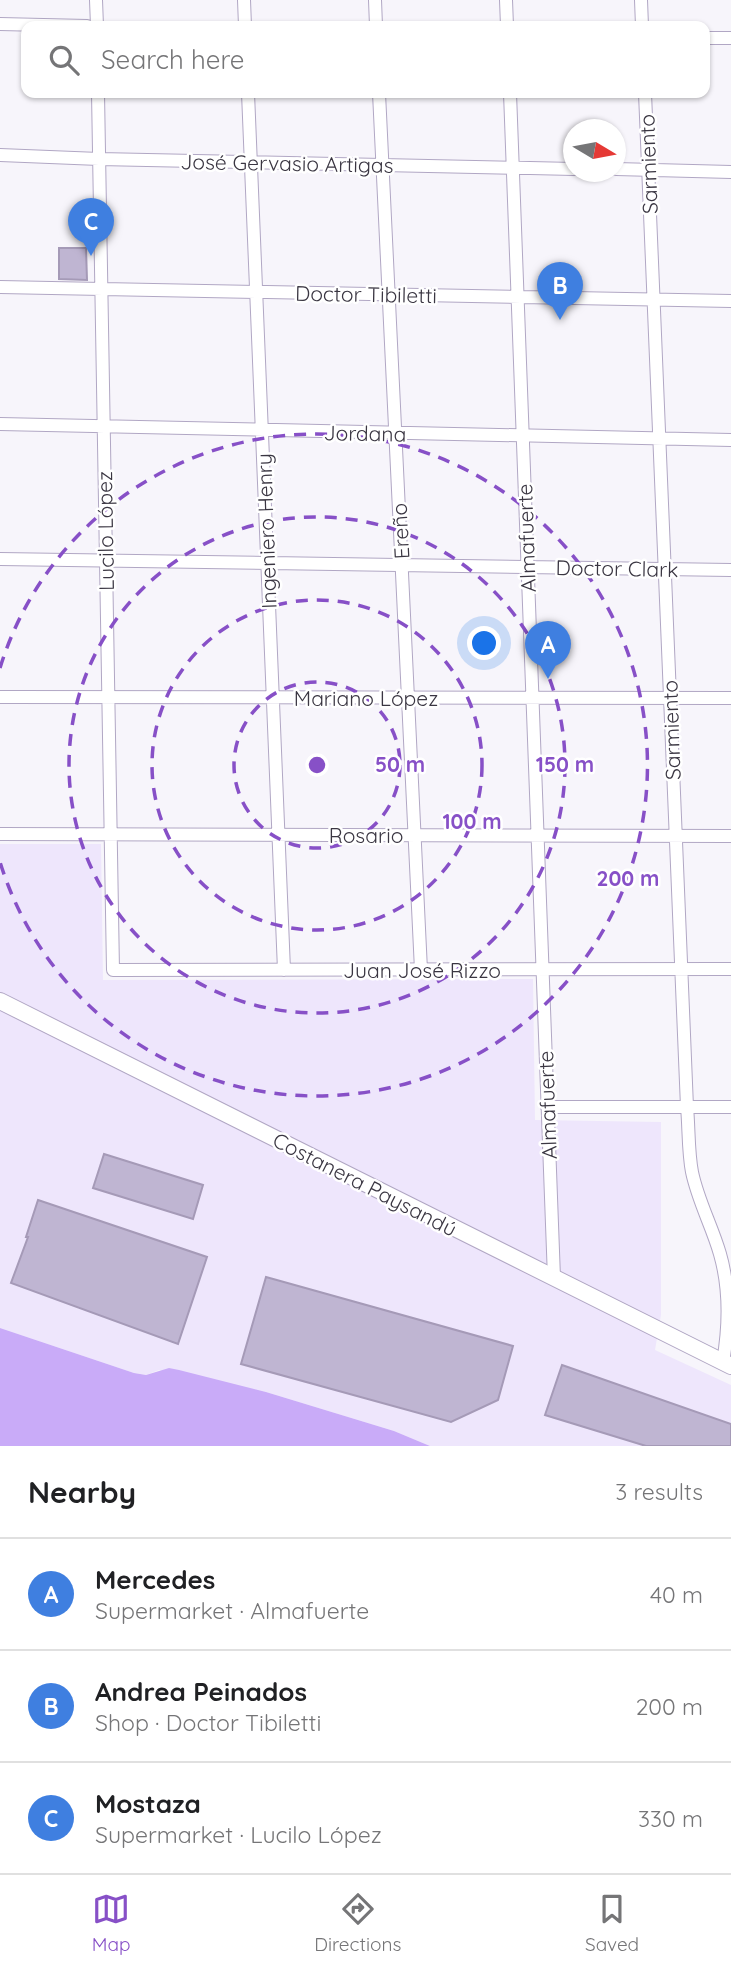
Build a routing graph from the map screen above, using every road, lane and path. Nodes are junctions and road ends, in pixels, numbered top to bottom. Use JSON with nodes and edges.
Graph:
{"nodes":[{"id":1,"x":96,"y":0,"type":"edge"},
{"id":2,"x":244,"y":0,"type":"edge"},
{"id":3,"x":375,"y":0,"type":"edge"},
{"id":4,"x":506,"y":0,"type":"edge"},
{"id":5,"x":641,"y":0,"type":"edge"},
{"id":6,"x":97,"y":21,"type":"edge"},
{"id":7,"x":246,"y":21,"type":"edge"},
{"id":8,"x":376,"y":21,"type":"edge"},
{"id":9,"x":507,"y":21,"type":"edge"},
{"id":10,"x":642,"y":21,"type":"edge"},
{"id":11,"x":0,"y":24,"type":"edge"},
{"id":12,"x":21,"y":24,"type":"edge"},
{"id":13,"x":710,"y":38,"type":"edge"},
{"id":14,"x":731,"y":38,"type":"edge"},
{"id":15,"x":98,"y":98,"type":"edge"},
{"id":16,"x":248,"y":98,"type":"edge"},
{"id":17,"x":379,"y":98,"type":"edge"},
{"id":18,"x":510,"y":98,"type":"edge"},
{"id":19,"x":645,"y":98,"type":"edge"},
{"id":20,"x":0,"y":155,"type":"edge"},
{"id":21,"x":99,"y":159,"type":"junction"},
{"id":22,"x":251,"y":162,"type":"junction"},
{"id":23,"x":383,"y":165,"type":"junction"},
{"id":24,"x":512,"y":167,"type":"junction"},
{"id":25,"x":563,"y":169,"type":"edge"},
{"id":26,"x":626,"y":169,"type":"edge"},
{"id":27,"x":648,"y":170,"type":"junction"},
{"id":28,"x":731,"y":172,"type":"edge"},
{"id":29,"x":0,"y":287,"type":"edge"},
{"id":30,"x":101,"y":289,"type":"junction"},
{"id":31,"x":256,"y":292,"type":"junction"},
{"id":32,"x":389,"y":294,"type":"junction"},
{"id":33,"x":517,"y":296,"type":"junction"},
{"id":34,"x":653,"y":299,"type":"junction"},
{"id":35,"x":731,"y":301,"type":"edge"},
{"id":36,"x":0,"y":425,"type":"edge"},
{"id":37,"x":104,"y":427,"type":"junction"},
{"id":38,"x":262,"y":430,"type":"junction"},
{"id":39,"x":395,"y":433,"type":"junction"},
{"id":40,"x":522,"y":436,"type":"junction"},
{"id":41,"x":659,"y":439,"type":"junction"},
{"id":42,"x":731,"y":440,"type":"edge"},
{"id":43,"x":0,"y":559,"type":"edge"},
{"id":44,"x":106,"y":561,"type":"junction"},
{"id":45,"x":267,"y":563,"type":"junction"},
{"id":46,"x":402,"y":565,"type":"junction"},
{"id":47,"x":527,"y":567,"type":"junction"},
{"id":48,"x":665,"y":569,"type":"junction"},
{"id":49,"x":731,"y":570,"type":"edge"},
{"id":50,"x":0,"y":697,"type":"edge"},
{"id":51,"x":108,"y":697,"type":"junction"},
{"id":52,"x":273,"y":697,"type":"junction"},
{"id":53,"x":408,"y":698,"type":"junction"},
{"id":54,"x":532,"y":698,"type":"junction"},
{"id":55,"x":670,"y":698,"type":"junction"},
{"id":56,"x":731,"y":698,"type":"edge"},
{"id":57,"x":0,"y":834,"type":"edge"},
{"id":58,"x":111,"y":834,"type":"junction"},
{"id":59,"x":279,"y":835,"type":"junction"},
{"id":60,"x":415,"y":835,"type":"junction"},
{"id":61,"x":537,"y":836,"type":"junction"},
{"id":62,"x":676,"y":836,"type":"junction"},
{"id":63,"x":731,"y":836,"type":"edge"},
{"id":64,"x":682,"y":969,"type":"junction"},
{"id":65,"x":731,"y":969,"type":"edge"},
{"id":66,"x":113,"y":970,"type":"joint"},
{"id":67,"x":284,"y":970,"type":"junction"},
{"id":68,"x":421,"y":970,"type":"junction"},
{"id":69,"x":543,"y":970,"type":"junction"},
{"id":70,"x":0,"y":1001,"type":"edge"},
{"id":71,"x":547,"y":1107,"type":"junction"},
{"id":72,"x":687,"y":1107,"type":"junction"},
{"id":73,"x":731,"y":1107,"type":"edge"},
{"id":74,"x":554,"y":1278,"type":"junction"},
{"id":75,"x":727,"y":1364,"type":"edge"}],
"edges":[{"from":1,"to":6,"type":"street"},
{"from":2,"to":7,"type":"street"},
{"from":3,"to":8,"type":"street"},
{"from":4,"to":9,"type":"street"},
{"from":5,"to":10,"type":"street"},
{"from":11,"to":12,"type":"street"},
{"from":13,"to":14,"type":"street"},
{"from":15,"to":21,"type":"street","name":"Lucilo López"},
{"from":16,"to":22,"type":"street","name":"Ingeniero Henry"},
{"from":17,"to":23,"type":"street","name":"Ereño"},
{"from":18,"to":24,"type":"street","name":"Almafuerte"},
{"from":19,"to":27,"type":"street","name":"Sarmiento"},
{"from":20,"to":21,"type":"street","name":"José Gervasio Artigas"},
{"from":21,"to":22,"type":"street","name":"José Gervasio Artigas"},
{"from":21,"to":30,"type":"street","name":"Lucilo López"},
{"from":22,"to":23,"type":"street","name":"José Gervasio Artigas"},
{"from":22,"to":31,"type":"street","name":"Ingeniero Henry"},
{"from":23,"to":24,"type":"street","name":"José Gervasio Artigas"},
{"from":23,"to":32,"type":"street","name":"Ereño"},
{"from":24,"to":25,"type":"street","name":"José Gervasio Artigas"},
{"from":24,"to":33,"type":"street","name":"Almafuerte"},
{"from":26,"to":27,"type":"street"},
{"from":27,"to":28,"type":"street"},
{"from":27,"to":34,"type":"street","name":"Sarmiento"},
{"from":29,"to":30,"type":"street","name":"Doctor Tibiletti"},
{"from":30,"to":31,"type":"street","name":"Doctor Tibiletti"},
{"from":30,"to":37,"type":"street","name":"Lucilo López"},
{"from":31,"to":32,"type":"street","name":"Doctor Tibiletti"},
{"from":31,"to":38,"type":"street","name":"Ingeniero Henry"},
{"from":32,"to":33,"type":"street","name":"Doctor Tibiletti"},
{"from":32,"to":39,"type":"street","name":"Ereño"},
{"from":33,"to":34,"type":"street","name":"Doctor Tibiletti"},
{"from":33,"to":40,"type":"street","name":"Almafuerte"},
{"from":34,"to":35,"type":"street","name":"Doctor Tibiletti"},
{"from":34,"to":41,"type":"street","name":"Sarmiento"},
{"from":36,"to":37,"type":"street","name":"Jordana"},
{"from":37,"to":38,"type":"street","name":"Jordana"},
{"from":37,"to":44,"type":"street","name":"Lucilo López"},
{"from":38,"to":39,"type":"street","name":"Jordana"},
{"from":38,"to":45,"type":"street","name":"Ingeniero Henry"},
{"from":39,"to":40,"type":"street","name":"Jordana"},
{"from":39,"to":46,"type":"street","name":"Ereño"},
{"from":40,"to":41,"type":"street","name":"Jordana"},
{"from":40,"to":47,"type":"street","name":"Almafuerte"},
{"from":41,"to":42,"type":"street","name":"Jordana"},
{"from":41,"to":48,"type":"street","name":"Sarmiento"},
{"from":43,"to":44,"type":"street","name":"Doctor Clark"},
{"from":44,"to":45,"type":"street","name":"Doctor Clark"},
{"from":44,"to":51,"type":"street","name":"Lucilo López"},
{"from":45,"to":46,"type":"street","name":"Doctor Clark"},
{"from":45,"to":52,"type":"street","name":"Ingeniero Henry"},
{"from":46,"to":47,"type":"street","name":"Doctor Clark"},
{"from":46,"to":53,"type":"street","name":"Ereño"},
{"from":47,"to":48,"type":"street","name":"Doctor Clark"},
{"from":47,"to":54,"type":"street","name":"Almafuerte"},
{"from":48,"to":49,"type":"street","name":"Doctor Clark"},
{"from":48,"to":55,"type":"street","name":"Sarmiento"},
{"from":50,"to":51,"type":"street","name":"Mariano López"},
{"from":51,"to":52,"type":"street","name":"Mariano López"},
{"from":51,"to":58,"type":"street","name":"Lucilo López"},
{"from":52,"to":53,"type":"street","name":"Mariano López"},
{"from":52,"to":59,"type":"street","name":"Ingeniero Henry"},
{"from":53,"to":54,"type":"street","name":"Mariano López"},
{"from":53,"to":60,"type":"street","name":"Ereño"},
{"from":54,"to":55,"type":"street","name":"Mariano López"},
{"from":54,"to":61,"type":"street","name":"Almafuerte"},
{"from":55,"to":56,"type":"street","name":"Mariano López"},
{"from":55,"to":62,"type":"street","name":"Sarmiento"},
{"from":57,"to":58,"type":"street","name":"Rosario"},
{"from":58,"to":59,"type":"street","name":"Rosario"},
{"from":58,"to":66,"type":"street","name":"Lucilo López"},
{"from":59,"to":60,"type":"street","name":"Rosario"},
{"from":59,"to":67,"type":"street","name":"Ingeniero Henry"},
{"from":60,"to":61,"type":"street","name":"Rosario"},
{"from":60,"to":68,"type":"street","name":"Ereño"},
{"from":61,"to":62,"type":"street","name":"Rosario"},
{"from":61,"to":69,"type":"street","name":"Almafuerte"},
{"from":62,"to":63,"type":"street","name":"Rosario"},
{"from":62,"to":64,"type":"street","name":"Sarmiento"},
{"from":64,"to":65,"type":"street","name":"Juan José Rizzo"},
{"from":64,"to":69,"type":"street","name":"Juan José Rizzo"},
{"from":64,"to":72,"type":"street","name":"Sarmiento"},
{"from":66,"to":67,"type":"street","name":"Juan José Rizzo"},
{"from":67,"to":68,"type":"street","name":"Juan José Rizzo"},
{"from":68,"to":69,"type":"street","name":"Juan José Rizzo"},
{"from":69,"to":71,"type":"street","name":"Almafuerte"},
{"from":70,"to":74,"type":"main road","name":"Costanera Paysandú"},
{"from":71,"to":72,"type":"street"},
{"from":71,"to":74,"type":"street","name":"Almafuerte"},
{"from":72,"to":73,"type":"street"},
{"from":72,"to":75,"type":"street","name":"Sarmiento"},
{"from":74,"to":75,"type":"main road","name":"Costanera Paysandú"}]}
